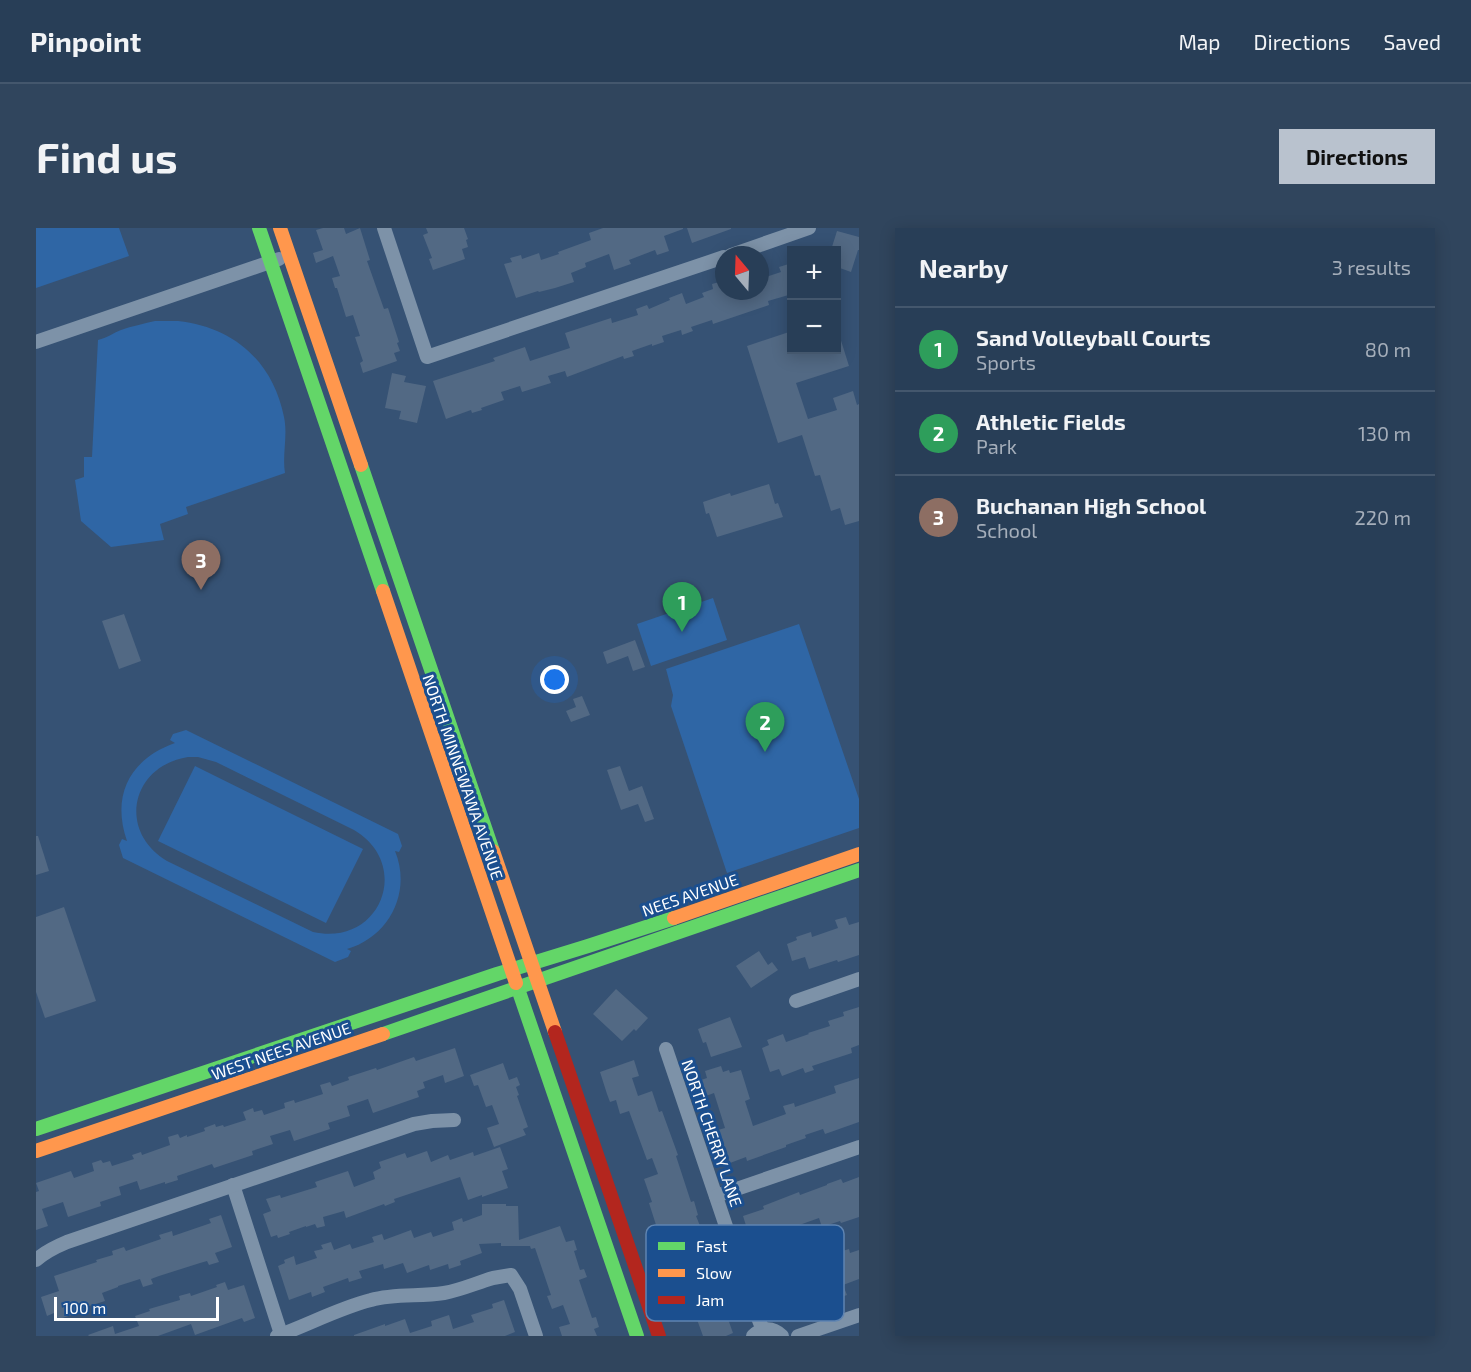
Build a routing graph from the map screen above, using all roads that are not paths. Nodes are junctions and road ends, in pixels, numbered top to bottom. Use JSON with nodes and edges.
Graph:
{"nodes":[{"id":1,"x":259,"y":228,"type":"edge"},
{"id":2,"x":280,"y":228,"type":"edge"},
{"id":3,"x":384,"y":228,"type":"edge"},
{"id":4,"x":809,"y":228,"type":"edge"},
{"id":5,"x":757,"y":246,"type":"edge"},
{"id":6,"x":290,"y":255,"type":"junction"},
{"id":7,"x":715,"y":260,"type":"edge"},
{"id":8,"x":270,"y":262,"type":"junction"},
{"id":9,"x":36,"y":342,"type":"edge"},
{"id":10,"x":430,"y":667,"type":"junction"},
{"id":11,"x":410,"y":674,"type":"junction"},
{"id":12,"x":859,"y":854,"type":"edge"},
{"id":13,"x":859,"y":870,"type":"edge"},
{"id":14,"x":531,"y":964,"type":"junction"},
{"id":15,"x":512,"y":970,"type":"junction"},
{"id":16,"x":859,"y":979,"type":"edge"},
{"id":17,"x":537,"y":982,"type":"junction"},
{"id":18,"x":517,"y":988,"type":"junction"},
{"id":19,"x":796,"y":1001,"type":"dead end"},
{"id":20,"x":666,"y":1049,"type":"dead end"},
{"id":21,"x":182,"y":1080,"type":"junction"},
{"id":22,"x":453,"y":1120,"type":"dead end"},
{"id":23,"x":36,"y":1129,"type":"edge"},
{"id":24,"x":36,"y":1141,"type":"edge"},
{"id":25,"x":859,"y":1147,"type":"edge"},
{"id":26,"x":36,"y":1151,"type":"edge"},
{"id":27,"x":233,"y":1185,"type":"junction"},
{"id":28,"x":716,"y":1196,"type":"junction"},
{"id":29,"x":726,"y":1225,"type":"edge"},
{"id":30,"x":36,"y":1260,"type":"edge"},
{"id":31,"x":646,"y":1298,"type":"edge"},
{"id":32,"x":859,"y":1316,"type":"edge"},
{"id":33,"x":654,"y":1321,"type":"edge"},
{"id":34,"x":844,"y":1321,"type":"edge"},
{"id":35,"x":844,"y":1321,"type":"edge"},
{"id":36,"x":758,"y":1333,"type":"edge"},
{"id":37,"x":279,"y":1335,"type":"edge"},
{"id":38,"x":536,"y":1336,"type":"edge"},
{"id":39,"x":638,"y":1336,"type":"edge"},
{"id":40,"x":659,"y":1336,"type":"edge"},
{"id":41,"x":782,"y":1336,"type":"edge"},
{"id":42,"x":798,"y":1336,"type":"edge"}],
"edges":[{"from":1,"to":8,"type":"main road","name":"NORTH MINNEWAWA AVENUE"},
{"from":2,"to":6,"type":"main road","name":"NORTH MINNEWAWA AVENUE"},
{"from":3,"to":7,"type":"street"},
{"from":4,"to":5,"type":"street"},
{"from":6,"to":8,"type":"street"},
{"from":6,"to":10,"type":"main road","name":"NORTH MINNEWAWA AVENUE"},
{"from":8,"to":9,"type":"street"},
{"from":8,"to":11,"type":"main road","name":"NORTH MINNEWAWA AVENUE"},
{"from":10,"to":11,"type":"main road"},
{"from":10,"to":14,"type":"main road","name":"NORTH MINNEWAWA AVENUE"},
{"from":11,"to":15,"type":"main road","name":"NORTH MINNEWAWA AVENUE"},
{"from":12,"to":14,"type":"main road","name":"NEES AVENUE"},
{"from":13,"to":17,"type":"main road","name":"NEES AVENUE"},
{"from":14,"to":15,"type":"main road","name":"WEST NEES AVENUE"},
{"from":14,"to":17,"type":"main road","name":"NORTH MINNEWAWA AVENUE"},
{"from":15,"to":18,"type":"main road","name":"NORTH MINNEWAWA AVENUE"},
{"from":15,"to":21,"type":"main road","name":"WEST NEES AVENUE"},
{"from":16,"to":19,"type":"street"},
{"from":17,"to":18,"type":"main road","name":"WEST NEES AVENUE"},
{"from":17,"to":31,"type":"main road","name":"NORTH MINNEWAWA AVENUE"},
{"from":18,"to":26,"type":"main road","name":"WEST NEES AVENUE"},
{"from":18,"to":39,"type":"main road","name":"NORTH MINNEWAWA AVENUE"},
{"from":20,"to":28,"type":"street","name":"NORTH CHERRY LANE"},
{"from":21,"to":23,"type":"main road","name":"WEST NEES AVENUE"},
{"from":21,"to":24,"type":"main road"},
{"from":22,"to":27,"type":"street"},
{"from":25,"to":28,"type":"street"},
{"from":27,"to":30,"type":"street"},
{"from":27,"to":37,"type":"street"},
{"from":28,"to":29,"type":"street","name":"NORTH CHERRY LANE"},
{"from":32,"to":34,"type":"street"},
{"from":33,"to":40,"type":"main road","name":"NORTH MINNEWAWA AVENUE"},
{"from":35,"to":42,"type":"street"},
{"from":36,"to":41,"type":"street"},
{"from":37,"to":38,"type":"street"}]}
